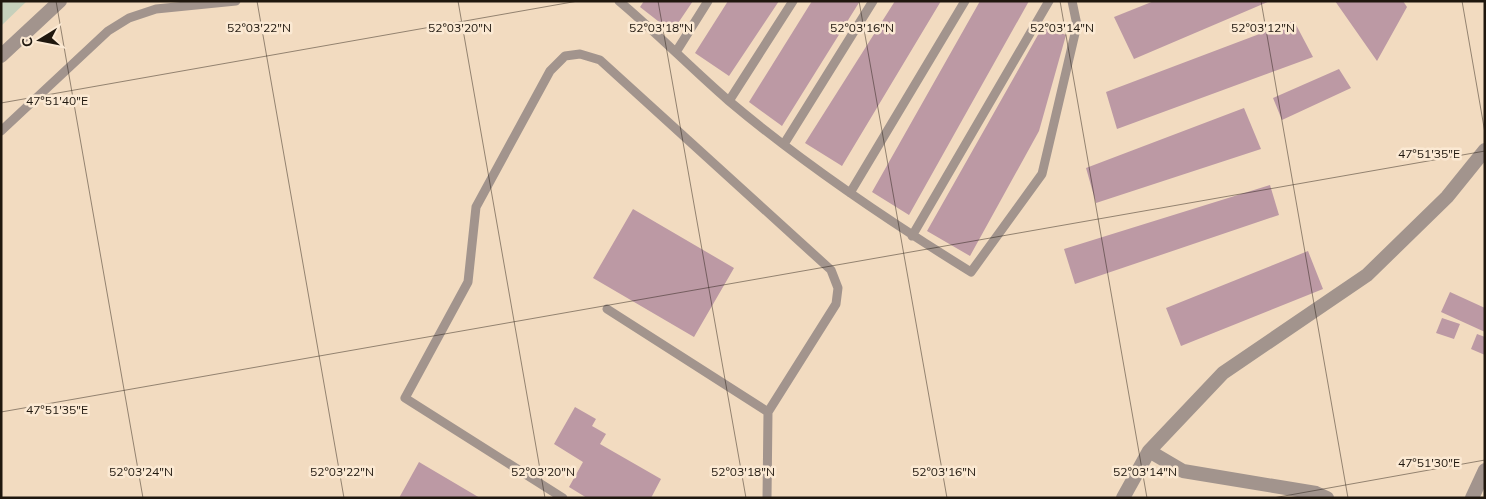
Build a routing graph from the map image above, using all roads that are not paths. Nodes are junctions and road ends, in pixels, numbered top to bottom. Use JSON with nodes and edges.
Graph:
{"nodes":[{"id":1,"x":60,"y":1,"type":"edge"},
{"id":2,"x":236,"y":1,"type":"edge"},
{"id":3,"x":708,"y":1,"type":"edge"},
{"id":4,"x":793,"y":1,"type":"edge"},
{"id":5,"x":874,"y":1,"type":"edge"},
{"id":6,"x":965,"y":1,"type":"edge"},
{"id":7,"x":1048,"y":1,"type":"edge"},
{"id":8,"x":1072,"y":1,"type":"edge"},
{"id":9,"x":625,"y":3,"type":"edge"},
{"id":10,"x":676,"y":52,"type":"junction"},
{"id":11,"x":1,"y":56,"type":"edge"},
{"id":12,"x":729,"y":100,"type":"junction"},
{"id":13,"x":1,"y":131,"type":"edge"},
{"id":14,"x":784,"y":144,"type":"junction"},
{"id":15,"x":1485,"y":150,"type":"edge"},
{"id":16,"x":850,"y":193,"type":"junction"},
{"id":17,"x":912,"y":236,"type":"junction"},
{"id":18,"x":607,"y":309,"type":"dead end"},
{"id":19,"x":768,"y":412,"type":"junction"},
{"id":20,"x":1149,"y":452,"type":"junction"},
{"id":21,"x":1485,"y":470,"type":"edge"},
{"id":22,"x":564,"y":498,"type":"edge"},
{"id":23,"x":767,"y":498,"type":"edge"},
{"id":24,"x":1124,"y":498,"type":"edge"},
{"id":25,"x":1327,"y":498,"type":"edge"},
{"id":26,"x":1472,"y":498,"type":"edge"}],
"edges":[{"from":1,"to":11,"type":"street"},
{"from":2,"to":13,"type":"lane"},
{"from":3,"to":10,"type":"lane"},
{"from":4,"to":12,"type":"lane"},
{"from":5,"to":14,"type":"lane"},
{"from":6,"to":16,"type":"lane"},
{"from":7,"to":17,"type":"lane"},
{"from":8,"to":17,"type":"lane"},
{"from":9,"to":10,"type":"lane"},
{"from":10,"to":12,"type":"lane"},
{"from":12,"to":14,"type":"lane"},
{"from":14,"to":16,"type":"lane"},
{"from":15,"to":20,"type":"street"},
{"from":16,"to":17,"type":"lane"},
{"from":18,"to":19,"type":"lane"},
{"from":19,"to":22,"type":"lane"},
{"from":19,"to":23,"type":"lane"},
{"from":20,"to":24,"type":"street"},
{"from":20,"to":25,"type":"street"},
{"from":21,"to":26,"type":"street"}]}
